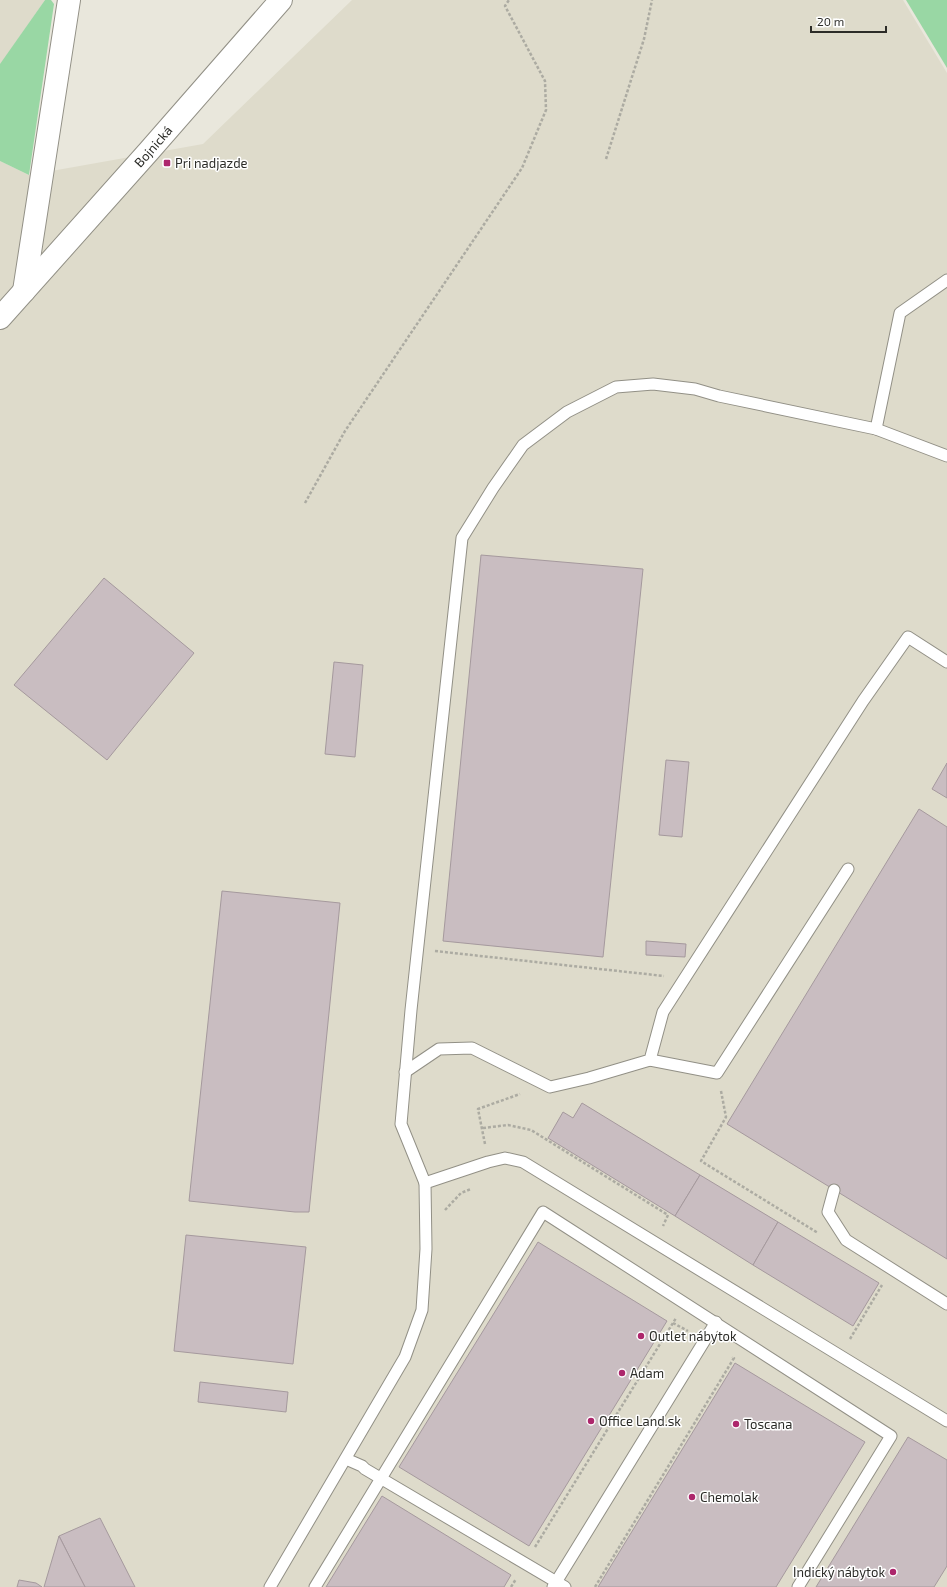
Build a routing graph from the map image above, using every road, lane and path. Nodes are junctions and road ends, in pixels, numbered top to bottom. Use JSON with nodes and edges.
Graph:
{"nodes":[{"id":1,"x":69,"y":0,"type":"edge"},
{"id":2,"x":280,"y":0,"type":"edge"},
{"id":3,"x":509,"y":0,"type":"edge"},
{"id":4,"x":652,"y":0,"type":"edge"},
{"id":5,"x":606,"y":159,"type":"dead end"},
{"id":6,"x":947,"y":280,"type":"edge"},
{"id":7,"x":24,"y":291,"type":"junction"},
{"id":8,"x":0,"y":318,"type":"edge"},
{"id":9,"x":876,"y":429,"type":"junction"},
{"id":10,"x":947,"y":456,"type":"edge"},
{"id":11,"x":305,"y":503,"type":"dead end"},
{"id":12,"x":947,"y":662,"type":"edge"},
{"id":13,"x":848,"y":869,"type":"dead end"},
{"id":14,"x":417,"y":950,"type":"junction"},
{"id":15,"x":685,"y":978,"type":"junction"},
{"id":16,"x":650,"y":1060,"type":"junction"},
{"id":17,"x":405,"y":1072,"type":"junction"},
{"id":18,"x":717,"y":1072,"type":"junction"},
{"id":19,"x":483,"y":1128,"type":"dead end"},
{"id":20,"x":425,"y":1184,"type":"junction"},
{"id":21,"x":834,"y":1190,"type":"dead end"},
{"id":22,"x":661,"y":1230,"type":"dead end"},
{"id":23,"x":846,"y":1240,"type":"junction"},
{"id":24,"x":883,"y":1284,"type":"dead end"},
{"id":25,"x":685,"y":1303,"type":"junction"},
{"id":26,"x":947,"y":1304,"type":"edge"},
{"id":27,"x":716,"y":1322,"type":"junction"},
{"id":28,"x":673,"y":1323,"type":"junction"},
{"id":29,"x":704,"y":1340,"type":"junction"},
{"id":30,"x":846,"y":1345,"type":"dead end"},
{"id":31,"x":947,"y":1421,"type":"edge"},
{"id":32,"x":346,"y":1459,"type":"junction"},
{"id":33,"x":381,"y":1478,"type":"junction"},
{"id":34,"x":525,"y":1563,"type":"junction"},
{"id":35,"x":558,"y":1585,"type":"edge"},
{"id":36,"x":270,"y":1587,"type":"edge"},
{"id":37,"x":314,"y":1587,"type":"edge"},
{"id":38,"x":511,"y":1587,"type":"edge"},
{"id":39,"x":595,"y":1587,"type":"edge"},
{"id":40,"x":798,"y":1587,"type":"edge"}],
"edges":[{"from":1,"to":7,"type":"street"},
{"from":2,"to":7,"type":"street","name":"Bojnická"},
{"from":3,"to":11,"type":"path"},
{"from":4,"to":5,"type":"path"},
{"from":6,"to":9,"type":"lane"},
{"from":7,"to":8,"type":"street","name":"Bojnická"},
{"from":9,"to":10,"type":"lane"},
{"from":9,"to":14,"type":"lane"},
{"from":12,"to":15,"type":"lane"},
{"from":13,"to":18,"type":"lane"},
{"from":14,"to":15,"type":"path"},
{"from":14,"to":17,"type":"lane"},
{"from":15,"to":16,"type":"lane"},
{"from":16,"to":17,"type":"lane"},
{"from":16,"to":18,"type":"lane"},
{"from":17,"to":20,"type":"lane"},
{"from":18,"to":23,"type":"path"},
{"from":19,"to":22,"type":"path"},
{"from":20,"to":31,"type":"lane"},
{"from":20,"to":32,"type":"lane"},
{"from":21,"to":23,"type":"lane"},
{"from":23,"to":26,"type":"lane"},
{"from":24,"to":30,"type":"path"},
{"from":25,"to":27,"type":"lane"},
{"from":25,"to":28,"type":"path"},
{"from":25,"to":33,"type":"lane"},
{"from":27,"to":29,"type":"lane"},
{"from":27,"to":40,"type":"lane"},
{"from":28,"to":29,"type":"path"},
{"from":28,"to":34,"type":"path"},
{"from":29,"to":35,"type":"lane"},
{"from":29,"to":39,"type":"path"},
{"from":32,"to":33,"type":"lane"},
{"from":32,"to":36,"type":"lane"},
{"from":33,"to":34,"type":"lane"},
{"from":33,"to":37,"type":"lane"},
{"from":34,"to":35,"type":"lane"},
{"from":34,"to":38,"type":"path"}]}
